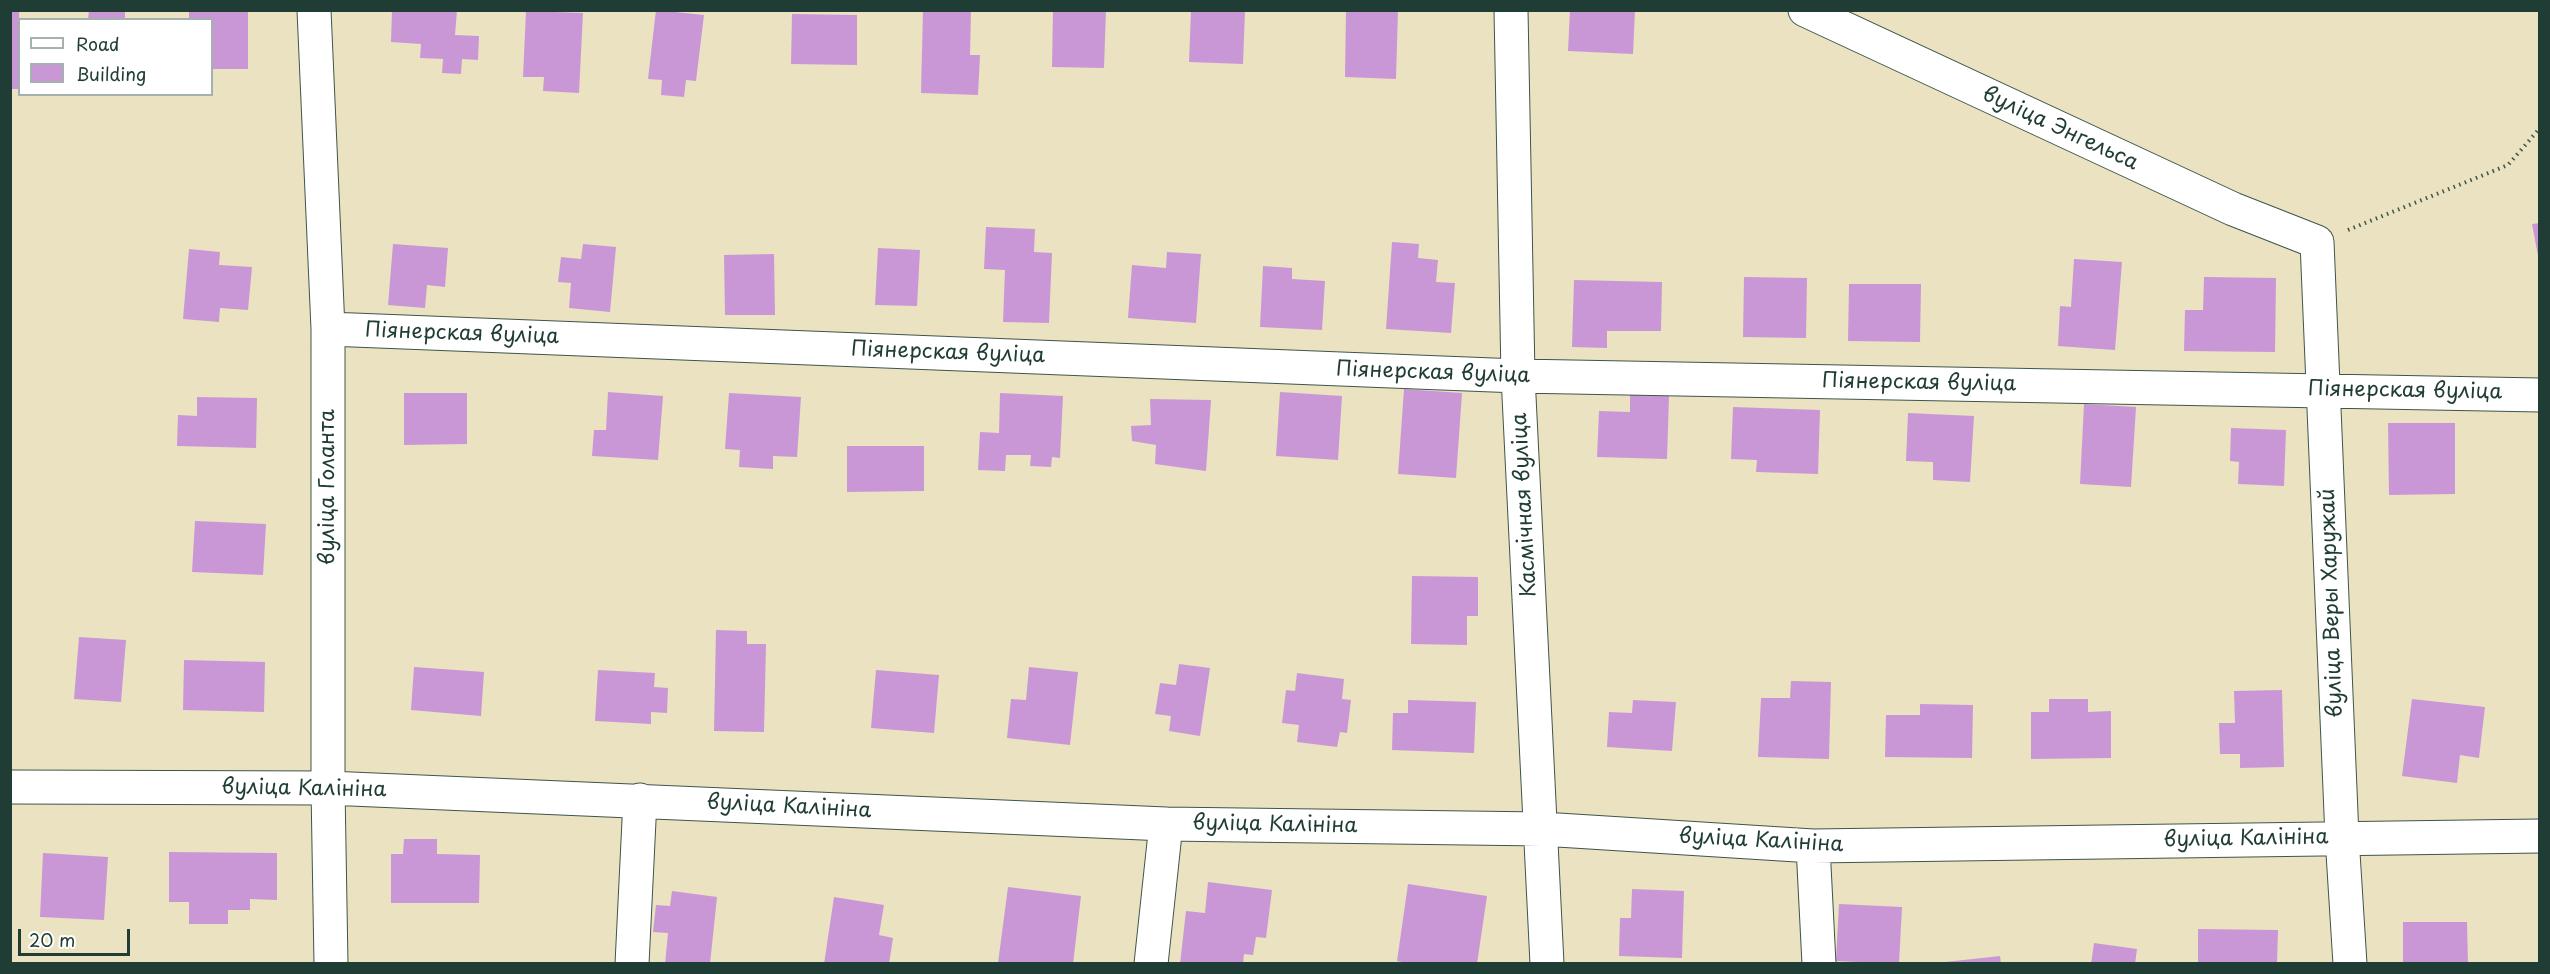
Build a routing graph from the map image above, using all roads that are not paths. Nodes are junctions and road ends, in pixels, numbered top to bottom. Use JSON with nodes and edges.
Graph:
{"nodes":[{"id":1,"x":314,"y":10,"type":"edge"},
{"id":2,"x":1511,"y":10,"type":"edge"},
{"id":3,"x":1805,"y":10,"type":"edge"},
{"id":4,"x":2318,"y":242,"type":"joint"},
{"id":5,"x":328,"y":329,"type":"junction"},
{"id":6,"x":1518,"y":376,"type":"junction"},
{"id":7,"x":2323,"y":389,"type":"junction"},
{"id":8,"x":2540,"y":394,"type":"edge"},
{"id":9,"x":10,"y":787,"type":"edge"},
{"id":10,"x":328,"y":788,"type":"junction"},
{"id":11,"x":640,"y":800,"type":"junction"},
{"id":12,"x":1166,"y":824,"type":"junction"},
{"id":13,"x":1542,"y":829,"type":"junction"},
{"id":14,"x":2540,"y":836,"type":"edge"},
{"id":15,"x":2342,"y":837,"type":"junction"},
{"id":16,"x":1813,"y":846,"type":"junction"},
{"id":17,"x":331,"y":963,"type":"edge"},
{"id":18,"x":632,"y":963,"type":"edge"},
{"id":19,"x":1151,"y":963,"type":"edge"},
{"id":20,"x":1547,"y":963,"type":"edge"},
{"id":21,"x":1819,"y":963,"type":"edge"},
{"id":22,"x":2350,"y":963,"type":"edge"}],
"edges":[{"from":1,"to":5,"type":"street","name":"вуліца Голанта"},
{"from":2,"to":6,"type":"street","name":"Касмічная вуліца"},
{"from":3,"to":4,"type":"street","name":"вуліца Энгельса"},
{"from":4,"to":7,"type":"street","name":"вуліца Веры Харужай"},
{"from":5,"to":6,"type":"street","name":"Піянерская вуліца"},
{"from":5,"to":10,"type":"street","name":"вуліца Голанта"},
{"from":6,"to":7,"type":"street","name":"Піянерская вуліца"},
{"from":6,"to":13,"type":"street","name":"Касмічная вуліца"},
{"from":7,"to":8,"type":"street","name":"Піянерская вуліца"},
{"from":7,"to":15,"type":"street","name":"вуліца Веры Харужай"},
{"from":9,"to":10,"type":"street","name":"вуліца Калініна"},
{"from":10,"to":11,"type":"street","name":"вуліца Калініна"},
{"from":10,"to":17,"type":"street","name":"вуліца Голанта"},
{"from":11,"to":12,"type":"street","name":"вуліца Калініна"},
{"from":11,"to":18,"type":"street"},
{"from":12,"to":13,"type":"street","name":"вуліца Калініна"},
{"from":12,"to":19,"type":"street"},
{"from":13,"to":16,"type":"street","name":"вуліца Калініна"},
{"from":13,"to":20,"type":"street","name":"Касмічная вуліца"},
{"from":14,"to":15,"type":"street","name":"вуліца Калініна"},
{"from":15,"to":16,"type":"street","name":"вуліца Калініна"},
{"from":15,"to":22,"type":"street","name":"вуліца Веры Харужай"},
{"from":16,"to":21,"type":"street"}]}
